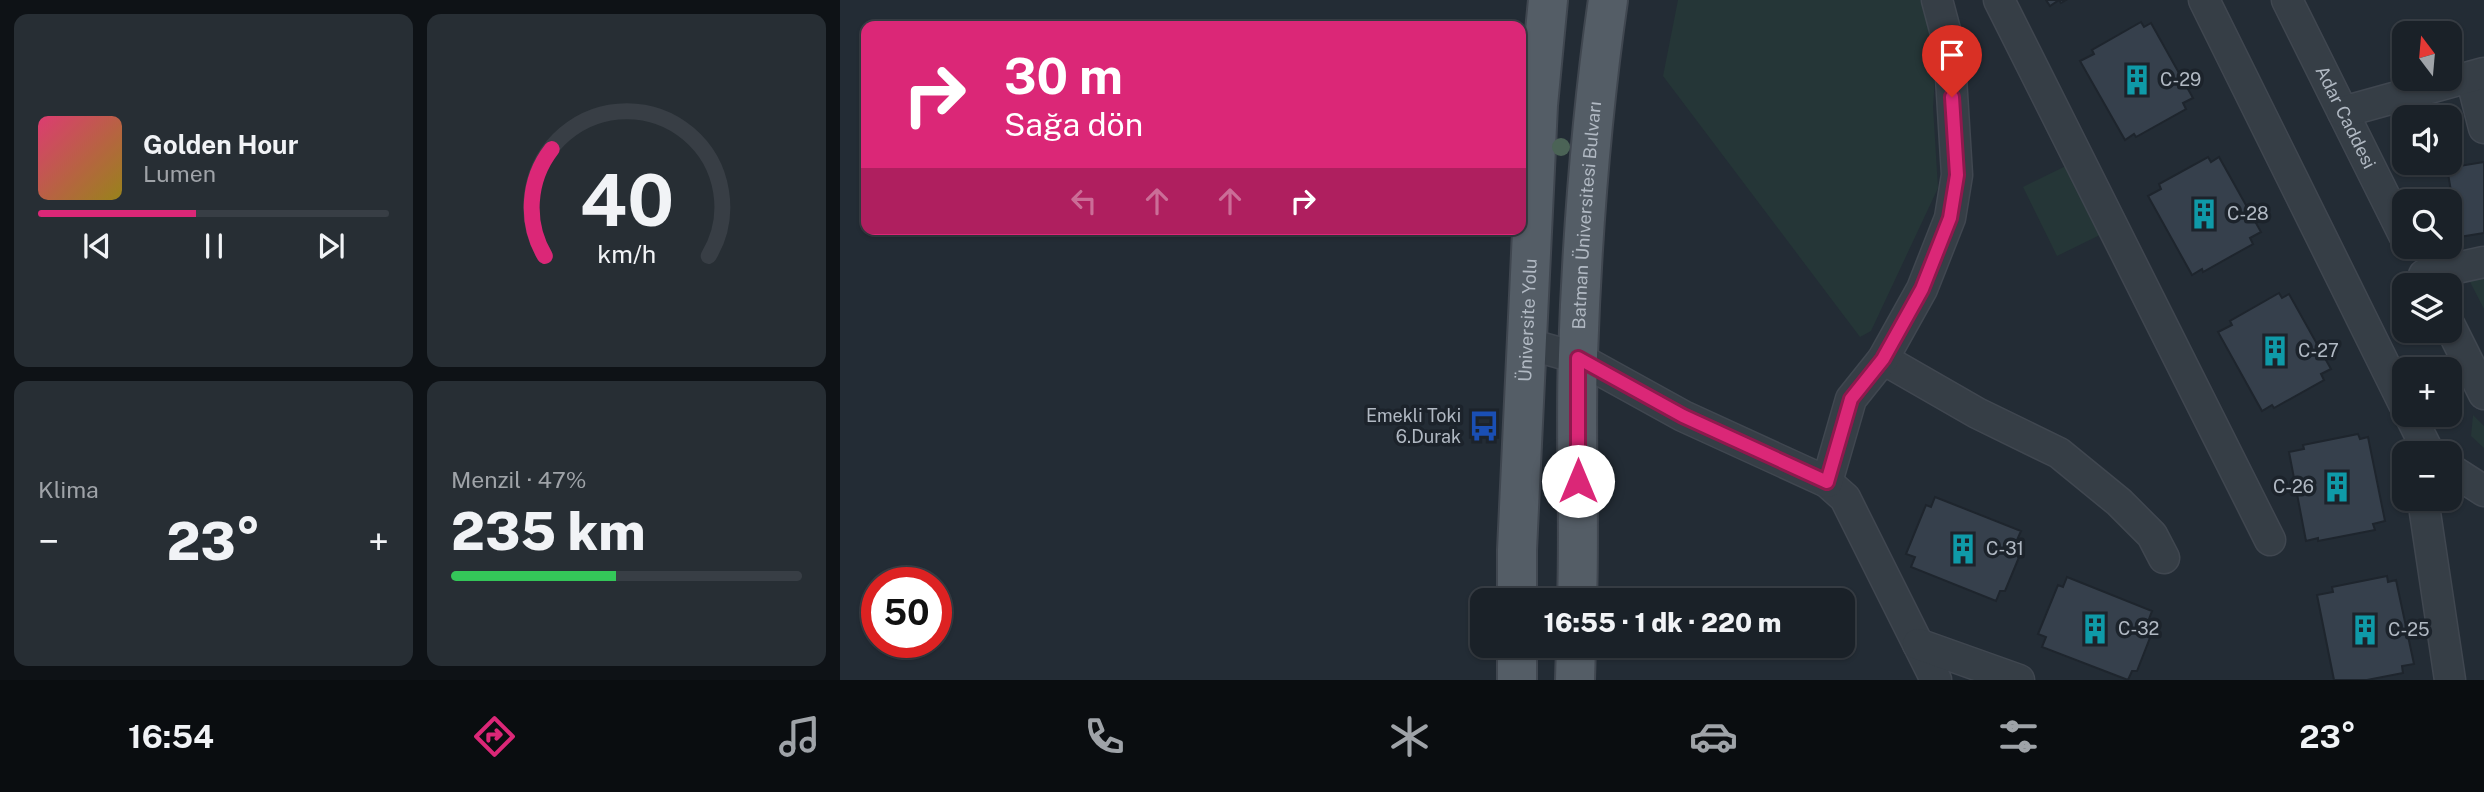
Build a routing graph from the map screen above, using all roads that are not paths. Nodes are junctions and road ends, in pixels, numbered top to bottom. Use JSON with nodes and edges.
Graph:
{"nodes":[{"id":1,"x":1548,"y":0,"type":"edge"},
{"id":2,"x":1608,"y":0,"type":"edge"},
{"id":3,"x":1937,"y":0,"type":"edge"},
{"id":4,"x":1999,"y":0,"type":"edge"},
{"id":5,"x":2204,"y":0,"type":"edge"},
{"id":6,"x":2287,"y":0,"type":"edge"},
{"id":7,"x":2477,"y":75,"type":"edge"},
{"id":8,"x":2343,"y":112,"type":"junction"},
{"id":9,"x":2484,"y":128,"type":"edge"},
{"id":10,"x":2392,"y":210,"type":"edge"},
{"id":11,"x":2484,"y":262,"type":"edge"},
{"id":12,"x":2449,"y":273,"type":"edge"},
{"id":13,"x":2458,"y":343,"type":"edge"},
{"id":14,"x":1528,"y":344,"type":"junction"},
{"id":15,"x":1578,"y":358,"type":"junction"},
{"id":16,"x":1883,"y":359,"type":"junction"},
{"id":17,"x":2392,"y":378,"type":"edge"},
{"id":18,"x":2484,"y":394,"type":"edge"},
{"id":19,"x":2462,"y":477,"type":"edge"},
{"id":20,"x":1827,"y":482,"type":"junction"},
{"id":21,"x":2484,"y":491,"type":"edge"},
{"id":22,"x":2425,"y":511,"type":"edge"},
{"id":23,"x":2270,"y":540,"type":"dead end"},
{"id":24,"x":2164,"y":558,"type":"dead end"},
{"id":25,"x":1517,"y":588,"type":"edge"},
{"id":26,"x":1577,"y":588,"type":"edge"},
{"id":27,"x":1918,"y":644,"type":"junction"},
{"id":28,"x":1517,"y":658,"type":"edge"},
{"id":29,"x":1576,"y":658,"type":"edge"},
{"id":30,"x":1517,"y":680,"type":"edge"},
{"id":31,"x":1575,"y":680,"type":"edge"},
{"id":32,"x":1936,"y":680,"type":"edge"},
{"id":33,"x":2020,"y":680,"type":"edge"},
{"id":34,"x":2450,"y":680,"type":"edge"}],
"edges":[{"from":1,"to":14,"type":"main road","name":"Üniversite Yolu"},
{"from":2,"to":15,"type":"main road","name":"Batman Üniversitesi Bulvarı"},
{"from":3,"to":16,"type":"street"},
{"from":4,"to":23,"type":"street"},
{"from":5,"to":17,"type":"street"},
{"from":6,"to":8,"type":"street","name":"Adar Caddesi"},
{"from":7,"to":8,"type":"street"},
{"from":7,"to":9,"type":"street"},
{"from":8,"to":10,"type":"street","name":"Adar Caddesi"},
{"from":11,"to":12,"type":"street"},
{"from":13,"to":18,"type":"street"},
{"from":14,"to":15,"type":"street"},
{"from":14,"to":25,"type":"main road","name":"Üniversite Yolu"},
{"from":15,"to":20,"type":"street"},
{"from":15,"to":26,"type":"main road","name":"Batman Üniversitesi Bulvarı"},
{"from":16,"to":20,"type":"street"},
{"from":16,"to":24,"type":"street"},
{"from":19,"to":21,"type":"street"},
{"from":20,"to":27,"type":"street"},
{"from":22,"to":34,"type":"street"},
{"from":27,"to":32,"type":"street"},
{"from":27,"to":33,"type":"street"},
{"from":28,"to":30,"type":"main road"},
{"from":29,"to":31,"type":"main road"}]}
